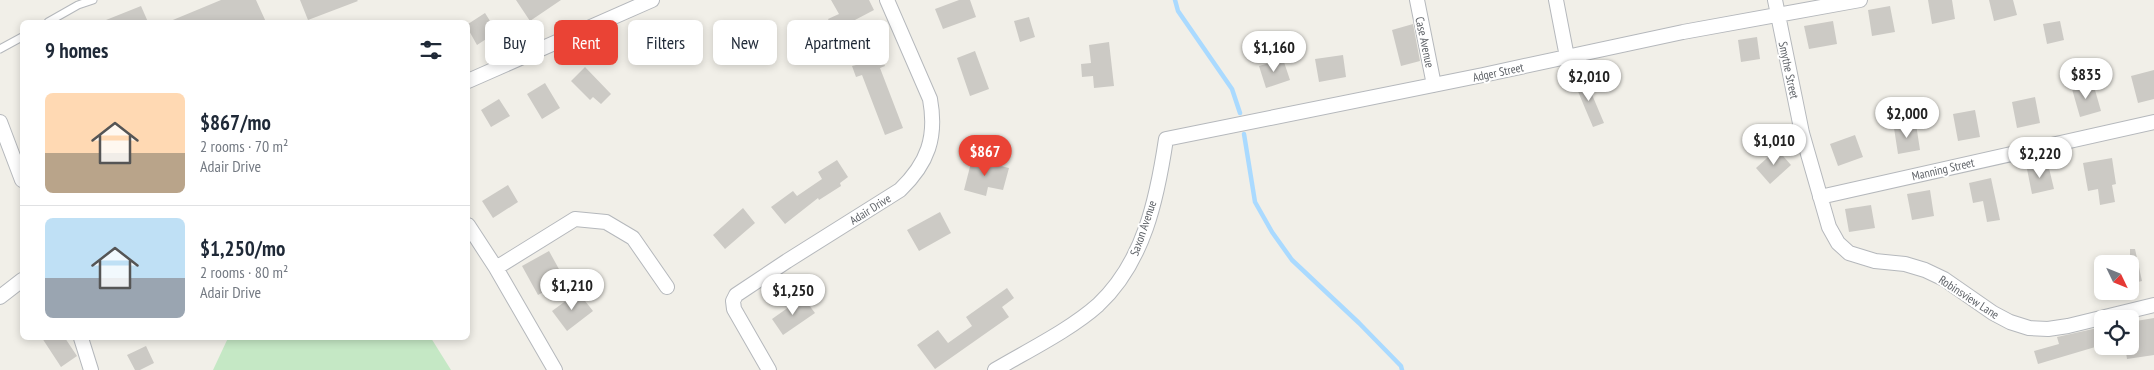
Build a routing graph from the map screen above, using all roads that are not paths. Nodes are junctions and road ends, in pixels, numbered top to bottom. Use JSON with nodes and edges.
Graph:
{"nodes":[{"id":1,"x":93,"y":0,"type":"edge"},
{"id":2,"x":652,"y":0,"type":"edge"},
{"id":3,"x":887,"y":0,"type":"edge"},
{"id":4,"x":1417,"y":0,"type":"edge"},
{"id":5,"x":1556,"y":0,"type":"edge"},
{"id":6,"x":1775,"y":0,"type":"edge"},
{"id":7,"x":1860,"y":0,"type":"edge"},
{"id":8,"x":1778,"y":15,"type":"junction"},
{"id":9,"x":52,"y":20,"type":"edge"},
{"id":10,"x":20,"y":38,"type":"edge"},
{"id":11,"x":0,"y":49,"type":"edge"},
{"id":12,"x":1567,"y":57,"type":"junction"},
{"id":13,"x":470,"y":80,"type":"edge"},
{"id":14,"x":1434,"y":85,"type":"junction"},
{"id":15,"x":0,"y":122,"type":"edge"},
{"id":16,"x":2154,"y":122,"type":"edge"},
{"id":17,"x":1166,"y":139,"type":"joint"},
{"id":18,"x":20,"y":175,"type":"edge"},
{"id":19,"x":1820,"y":197,"type":"junction"},
{"id":20,"x":470,"y":228,"type":"edge"},
{"id":21,"x":496,"y":268,"type":"junction"},
{"id":22,"x":20,"y":282,"type":"edge"},
{"id":23,"x":668,"y":287,"type":"dead end"},
{"id":24,"x":0,"y":297,"type":"edge"},
{"id":25,"x":2154,"y":305,"type":"edge"},
{"id":26,"x":82,"y":340,"type":"edge"},
{"id":27,"x":91,"y":370,"type":"edge"},
{"id":28,"x":555,"y":370,"type":"edge"},
{"id":29,"x":770,"y":370,"type":"edge"},
{"id":30,"x":995,"y":370,"type":"edge"}],
"edges":[{"from":1,"to":9,"type":"lane"},
{"from":2,"to":13,"type":"street"},
{"from":3,"to":29,"type":"street","name":"Adair Drive"},
{"from":4,"to":14,"type":"street","name":"Case Avenue"},
{"from":5,"to":12,"type":"street"},
{"from":6,"to":8,"type":"street","name":"Smythe Street"},
{"from":7,"to":8,"type":"street","name":"Adger Street"},
{"from":8,"to":12,"type":"street","name":"Adger Street"},
{"from":8,"to":19,"type":"street","name":"Smythe Street"},
{"from":10,"to":11,"type":"lane"},
{"from":12,"to":14,"type":"street","name":"Adger Street"},
{"from":14,"to":17,"type":"street","name":"Adger Street"},
{"from":15,"to":18,"type":"street"},
{"from":16,"to":19,"type":"street","name":"Manning Street"},
{"from":17,"to":30,"type":"street","name":"Saxon Avenue"},
{"from":19,"to":25,"type":"street","name":"Robinsview Lane"},
{"from":20,"to":21,"type":"street"},
{"from":21,"to":23,"type":"street"},
{"from":21,"to":28,"type":"street"},
{"from":22,"to":24,"type":"street"},
{"from":26,"to":27,"type":"street"}]}
